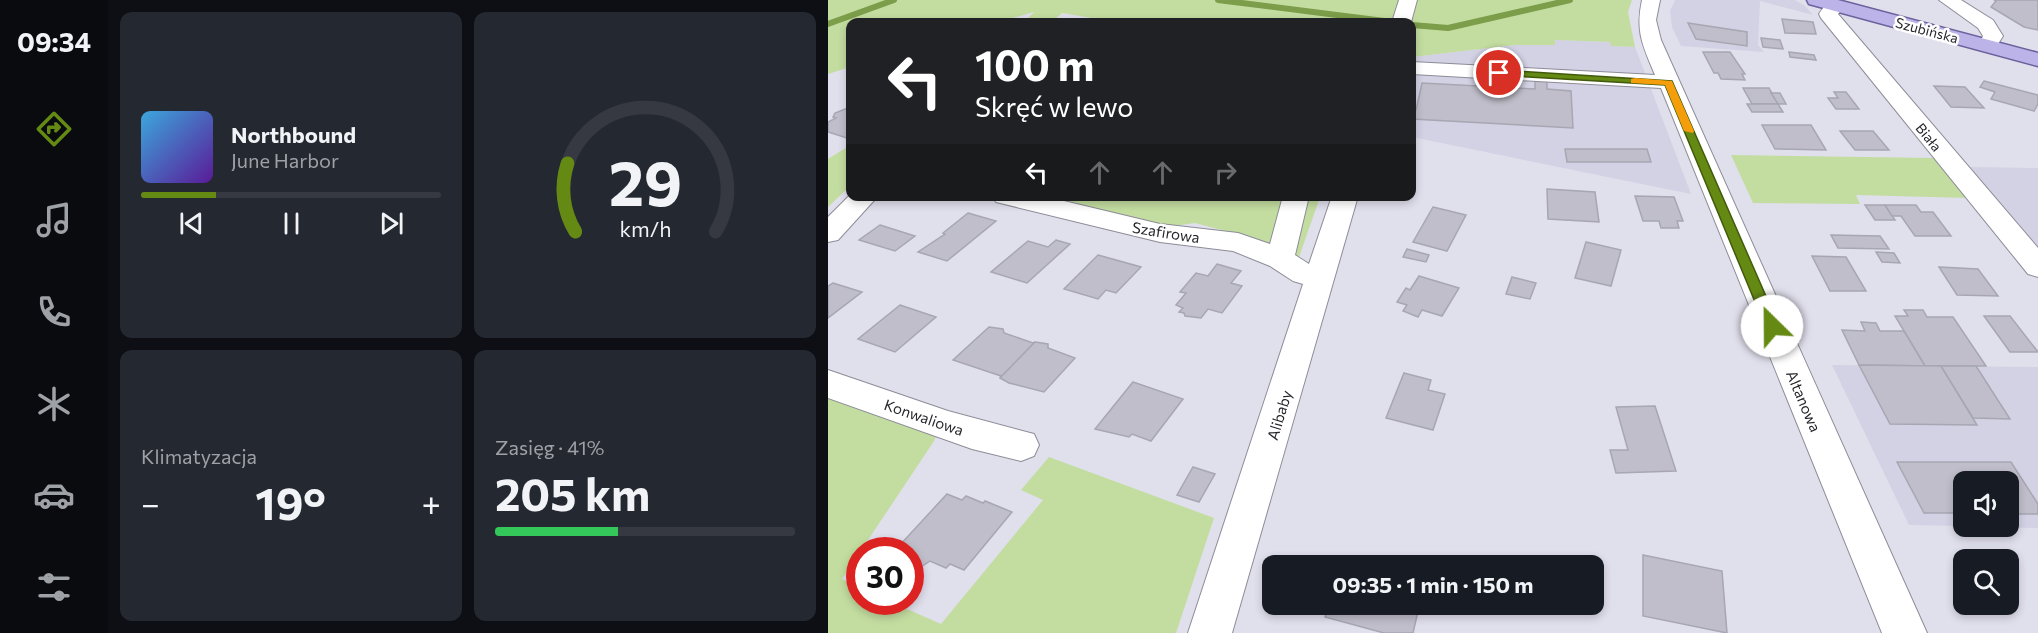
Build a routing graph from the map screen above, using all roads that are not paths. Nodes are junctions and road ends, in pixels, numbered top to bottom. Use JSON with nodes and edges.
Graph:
{"nodes":[{"id":1,"x":1407,"y":0,"type":"edge"},
{"id":2,"x":1650,"y":0,"type":"edge"},
{"id":3,"x":1948,"y":0,"type":"edge"},
{"id":4,"x":1832,"y":2,"type":"edge"},
{"id":5,"x":1402,"y":18,"type":"edge"},
{"id":6,"x":1991,"y":35,"type":"junction"},
{"id":7,"x":2038,"y":54,"type":"edge"},
{"id":8,"x":2038,"y":60,"type":"edge"},
{"id":9,"x":1416,"y":68,"type":"edge"},
{"id":10,"x":1669,"y":82,"type":"junction"},
{"id":11,"x":860,"y":201,"type":"edge"},
{"id":12,"x":1026,"y":201,"type":"edge"},
{"id":13,"x":1295,"y":201,"type":"edge"},
{"id":14,"x":1344,"y":201,"type":"edge"},
{"id":15,"x":828,"y":233,"type":"edge"},
{"id":16,"x":1280,"y":259,"type":"junction"},
{"id":17,"x":2038,"y":267,"type":"edge"},
{"id":18,"x":1322,"y":276,"type":"junction"},
{"id":19,"x":828,"y":384,"type":"edge"},
{"id":20,"x":1021,"y":445,"type":"dead end"},
{"id":21,"x":1210,"y":633,"type":"edge"},
{"id":22,"x":1905,"y":633,"type":"edge"}],
"edges":[{"from":1,"to":5,"type":"street"},
{"from":2,"to":10,"type":"street","name":"Altanowa"},
{"from":3,"to":6,"type":"street"},
{"from":4,"to":6,"type":"main road","name":"Szubińska"},
{"from":4,"to":8,"type":"main road","name":"Szubińska"},
{"from":4,"to":17,"type":"street","name":"Biała"},
{"from":6,"to":7,"type":"main road","name":"Szubińska"},
{"from":9,"to":10,"type":"street"},
{"from":10,"to":22,"type":"street","name":"Altanowa"},
{"from":11,"to":15,"type":"street"},
{"from":12,"to":16,"type":"street","name":"Szafirowa"},
{"from":13,"to":16,"type":"street"},
{"from":14,"to":18,"type":"street","name":"Alibaby"},
{"from":16,"to":18,"type":"street","name":"Szafirowa"},
{"from":18,"to":21,"type":"street","name":"Alibaby"},
{"from":19,"to":20,"type":"street","name":"Konwaliowa"}]}
